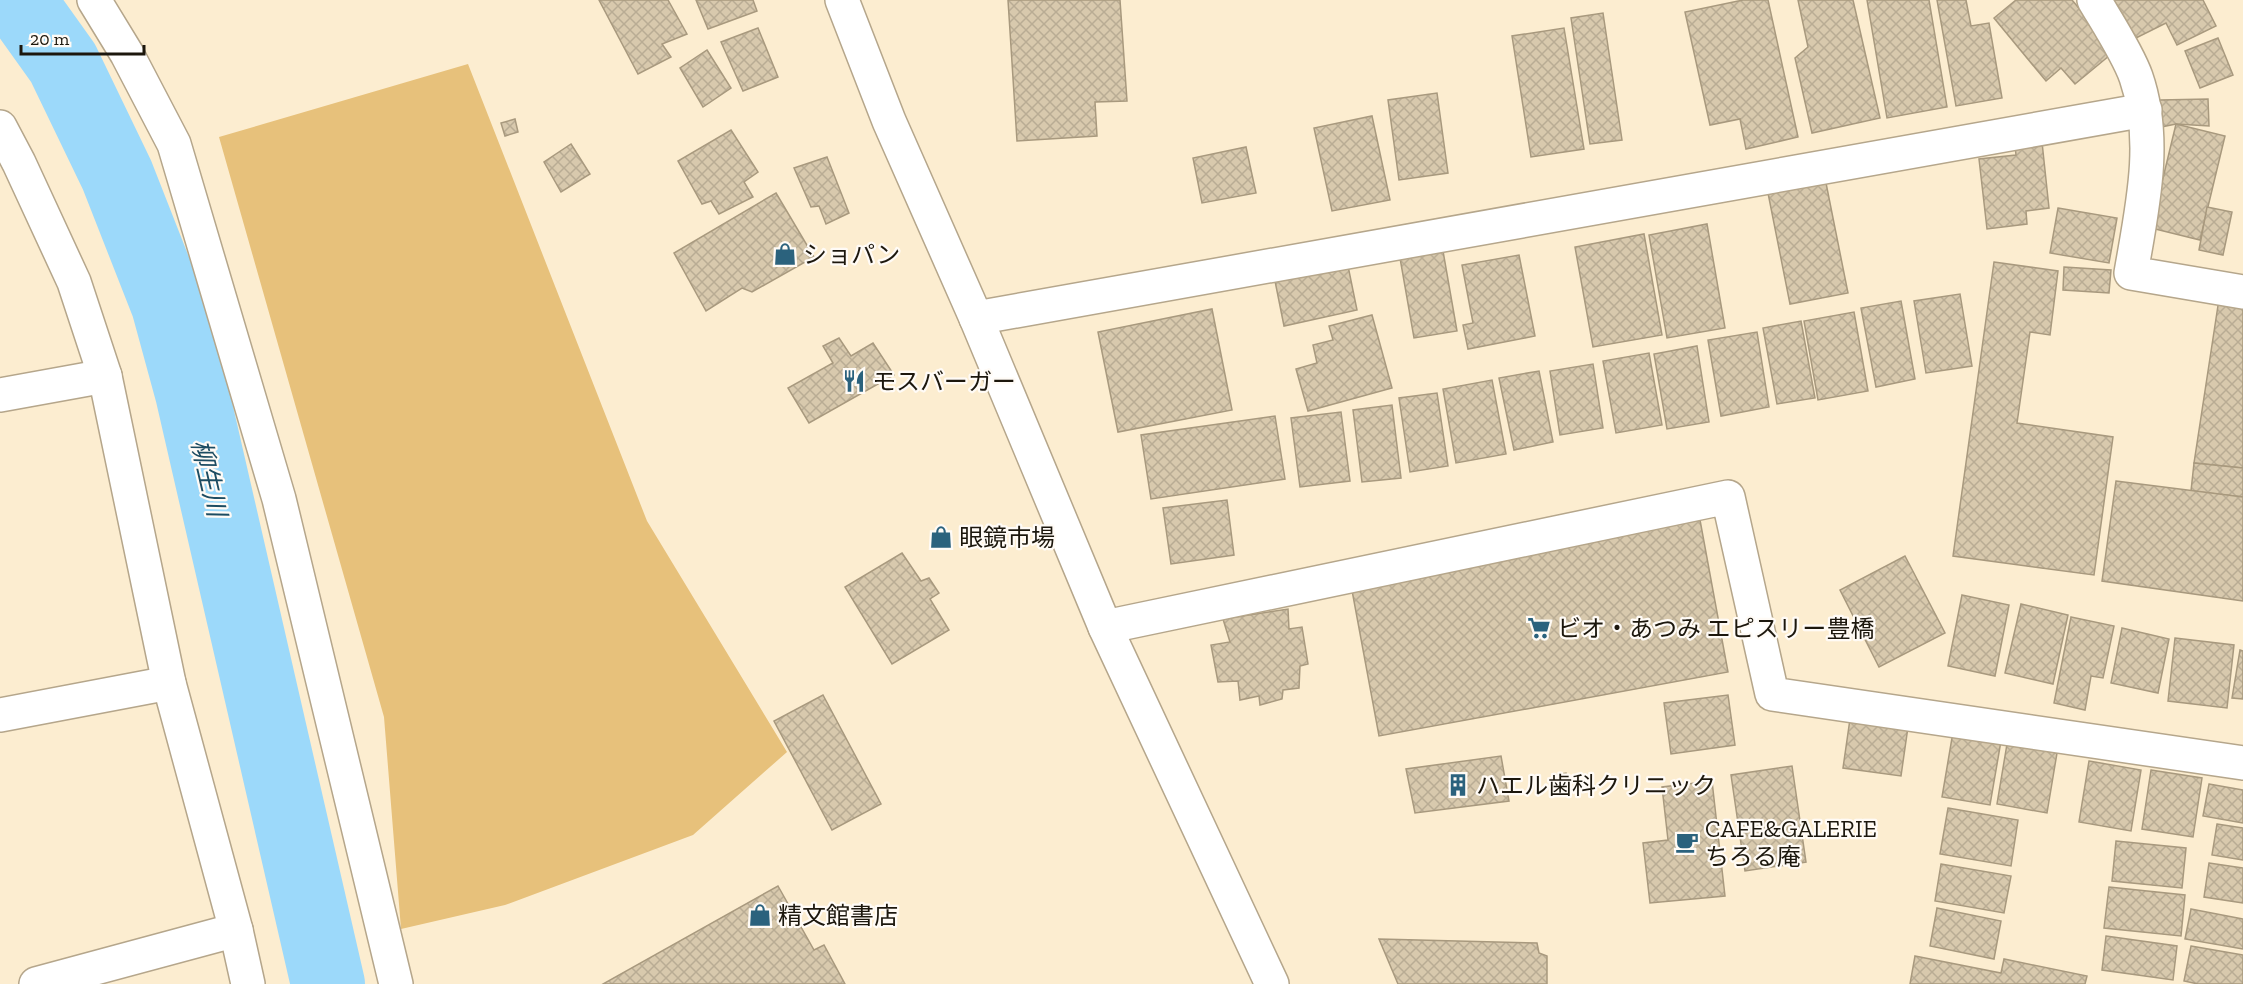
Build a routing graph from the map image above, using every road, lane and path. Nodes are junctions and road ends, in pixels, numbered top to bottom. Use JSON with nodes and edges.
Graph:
{"nodes":[{"id":1,"x":94,"y":0,"type":"edge"},
{"id":2,"x":842,"y":0,"type":"edge"},
{"id":3,"x":2094,"y":0,"type":"edge"},
{"id":4,"x":2145,"y":110,"type":"junction"},
{"id":5,"x":0,"y":127,"type":"edge"},
{"id":6,"x":2243,"y":292,"type":"edge"},
{"id":7,"x":976,"y":318,"type":"junction"},
{"id":8,"x":105,"y":376,"type":"junction"},
{"id":9,"x":0,"y":395,"type":"edge"},
{"id":10,"x":1105,"y":627,"type":"junction"},
{"id":11,"x":169,"y":683,"type":"junction"},
{"id":12,"x":0,"y":715,"type":"edge"},
{"id":13,"x":2243,"y":763,"type":"edge"},
{"id":14,"x":236,"y":930,"type":"junction"},
{"id":15,"x":36,"y":984,"type":"edge"},
{"id":16,"x":248,"y":984,"type":"edge"},
{"id":17,"x":396,"y":984,"type":"edge"},
{"id":18,"x":1272,"y":984,"type":"edge"}],
"edges":[{"from":1,"to":17,"type":"street"},
{"from":2,"to":7,"type":"street"},
{"from":3,"to":4,"type":"street"},
{"from":4,"to":6,"type":"street"},
{"from":4,"to":7,"type":"street"},
{"from":5,"to":8,"type":"street"},
{"from":7,"to":10,"type":"street"},
{"from":8,"to":9,"type":"street"},
{"from":8,"to":11,"type":"street"},
{"from":10,"to":13,"type":"street"},
{"from":10,"to":18,"type":"street"},
{"from":11,"to":12,"type":"street"},
{"from":11,"to":14,"type":"street"},
{"from":14,"to":15,"type":"street"},
{"from":14,"to":16,"type":"street"}]}
